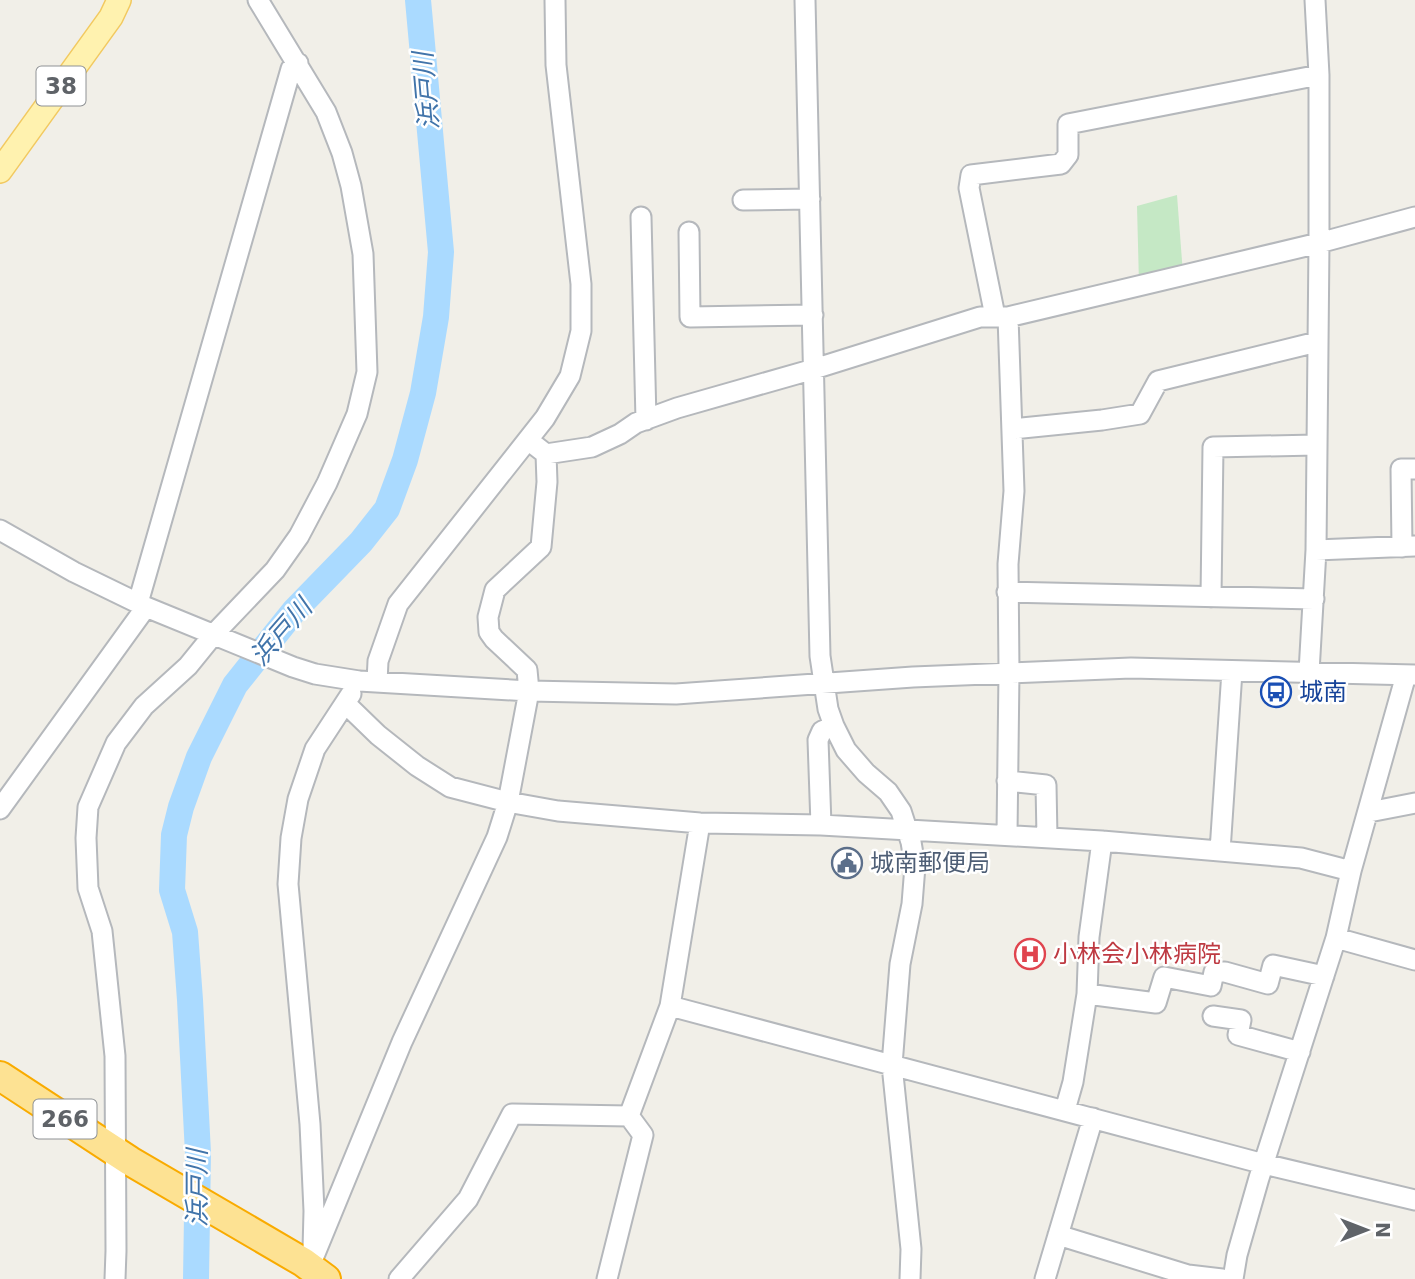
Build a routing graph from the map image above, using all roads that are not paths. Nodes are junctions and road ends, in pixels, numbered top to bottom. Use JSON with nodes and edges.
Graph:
{"nodes":[{"id":1,"x":119,"y":0,"type":"edge"},
{"id":2,"x":258,"y":0,"type":"edge"},
{"id":3,"x":555,"y":0,"type":"edge"},
{"id":4,"x":806,"y":0,"type":"edge"},
{"id":5,"x":1315,"y":0,"type":"edge"},
{"id":6,"x":298,"y":63,"type":"junction"},
{"id":7,"x":1319,"y":75,"type":"junction"},
{"id":8,"x":0,"y":171,"type":"edge"},
{"id":9,"x":810,"y":199,"type":"junction"},
{"id":10,"x":743,"y":200,"type":"dead end"},
{"id":11,"x":641,"y":217,"type":"dead end"},
{"id":12,"x":1415,"y":217,"type":"edge"},
{"id":13,"x":689,"y":232,"type":"dead end"},
{"id":14,"x":1319,"y":243,"type":"junction"},
{"id":15,"x":813,"y":315,"type":"junction"},
{"id":16,"x":1002,"y":316,"type":"junction"},
{"id":17,"x":1317,"y":342,"type":"junction"},
{"id":18,"x":814,"y":369,"type":"junction"},
{"id":19,"x":646,"y":420,"type":"junction"},
{"id":20,"x":1012,"y":429,"type":"junction"},
{"id":21,"x":528,"y":440,"type":"junction"},
{"id":22,"x":1316,"y":445,"type":"junction"},
{"id":23,"x":546,"y":454,"type":"junction"},
{"id":24,"x":1415,"y":469,"type":"edge"},
{"id":25,"x":0,"y":530,"type":"edge"},
{"id":26,"x":1409,"y":546,"type":"edge"},
{"id":27,"x":1316,"y":550,"type":"junction"},
{"id":28,"x":1007,"y":592,"type":"junction"},
{"id":29,"x":1211,"y":597,"type":"junction"},
{"id":30,"x":1314,"y":599,"type":"junction"},
{"id":31,"x":142,"y":605,"type":"junction"},
{"id":32,"x":214,"y":634,"type":"junction"},
{"id":33,"x":1232,"y":671,"type":"junction"},
{"id":34,"x":1009,"y":672,"type":"junction"},
{"id":35,"x":1309,"y":672,"type":"junction"},
{"id":36,"x":1410,"y":675,"type":"edge"},
{"id":37,"x":368,"y":681,"type":"junction"},
{"id":38,"x":824,"y":683,"type":"junction"},
{"id":39,"x":529,"y":691,"type":"junction"},
{"id":40,"x":346,"y":704,"type":"junction"},
{"id":41,"x":834,"y":726,"type":"junction"},
{"id":42,"x":1007,"y":782,"type":"junction"},
{"id":43,"x":508,"y":803,"type":"junction"},
{"id":44,"x":1415,"y":803,"type":"edge"},
{"id":45,"x":0,"y":809,"type":"edge"},
{"id":46,"x":1369,"y":812,"type":"junction"},
{"id":47,"x":700,"y":823,"type":"junction"},
{"id":48,"x":821,"y":825,"type":"junction"},
{"id":49,"x":906,"y":829,"type":"junction"},
{"id":50,"x":1007,"y":834,"type":"junction"},
{"id":51,"x":1046,"y":837,"type":"junction"},
{"id":52,"x":1102,"y":841,"type":"junction"},
{"id":53,"x":1220,"y":851,"type":"junction"},
{"id":54,"x":1351,"y":872,"type":"junction"},
{"id":55,"x":1336,"y":938,"type":"junction"},
{"id":56,"x":1415,"y":960,"type":"edge"},
{"id":57,"x":1324,"y":976,"type":"junction"},
{"id":58,"x":1087,"y":993,"type":"junction"},
{"id":59,"x":670,"y":1006,"type":"junction"},
{"id":60,"x":1213,"y":1016,"type":"dead end"},
{"id":61,"x":1300,"y":1052,"type":"junction"},
{"id":62,"x":892,"y":1065,"type":"junction"},
{"id":63,"x":0,"y":1076,"type":"edge"},
{"id":64,"x":1065,"y":1110,"type":"junction"},
{"id":65,"x":629,"y":1116,"type":"junction"},
{"id":66,"x":1093,"y":1118,"type":"junction"},
{"id":67,"x":123,"y":1157,"type":"junction"},
{"id":68,"x":1265,"y":1164,"type":"junction"},
{"id":69,"x":1415,"y":1200,"type":"edge"},
{"id":70,"x":1058,"y":1235,"type":"junction"},
{"id":71,"x":315,"y":1271,"type":"edge"},
{"id":72,"x":115,"y":1279,"type":"edge"},
{"id":73,"x":399,"y":1279,"type":"edge"},
{"id":74,"x":607,"y":1279,"type":"edge"},
{"id":75,"x":911,"y":1279,"type":"edge"},
{"id":76,"x":1045,"y":1279,"type":"edge"},
{"id":77,"x":1222,"y":1279,"type":"edge"},
{"id":78,"x":1233,"y":1279,"type":"edge"}],
"edges":[{"from":1,"to":8,"type":"main road","number":"38"},
{"from":2,"to":6,"type":"street"},
{"from":3,"to":21,"type":"street"},
{"from":4,"to":9,"type":"street"},
{"from":5,"to":7,"type":"street"},
{"from":6,"to":31,"type":"street"},
{"from":6,"to":32,"type":"street"},
{"from":7,"to":14,"type":"street"},
{"from":7,"to":16,"type":"street"},
{"from":9,"to":10,"type":"street"},
{"from":9,"to":15,"type":"street"},
{"from":11,"to":19,"type":"street"},
{"from":12,"to":14,"type":"street"},
{"from":13,"to":15,"type":"street"},
{"from":14,"to":16,"type":"street"},
{"from":14,"to":17,"type":"street"},
{"from":15,"to":18,"type":"street"},
{"from":16,"to":18,"type":"street"},
{"from":16,"to":20,"type":"street"},
{"from":17,"to":20,"type":"street"},
{"from":17,"to":22,"type":"street"},
{"from":18,"to":19,"type":"street"},
{"from":18,"to":38,"type":"street"},
{"from":19,"to":23,"type":"street"},
{"from":20,"to":28,"type":"street"},
{"from":21,"to":23,"type":"street"},
{"from":21,"to":37,"type":"street"},
{"from":22,"to":27,"type":"street"},
{"from":22,"to":29,"type":"street"},
{"from":23,"to":39,"type":"street"},
{"from":24,"to":26,"type":"street"},
{"from":25,"to":31,"type":"street"},
{"from":26,"to":27,"type":"street"},
{"from":27,"to":30,"type":"street"},
{"from":28,"to":29,"type":"street"},
{"from":28,"to":34,"type":"street"},
{"from":29,"to":30,"type":"street"},
{"from":30,"to":35,"type":"street"},
{"from":31,"to":32,"type":"street"},
{"from":31,"to":45,"type":"street"},
{"from":32,"to":37,"type":"street"},
{"from":32,"to":67,"type":"street"},
{"from":33,"to":34,"type":"street"},
{"from":33,"to":35,"type":"street"},
{"from":33,"to":53,"type":"street"},
{"from":34,"to":38,"type":"street"},
{"from":34,"to":42,"type":"street"},
{"from":35,"to":36,"type":"street"},
{"from":36,"to":46,"type":"street"},
{"from":37,"to":39,"type":"street"},
{"from":37,"to":40,"type":"street"},
{"from":38,"to":39,"type":"street"},
{"from":38,"to":41,"type":"street"},
{"from":39,"to":43,"type":"street"},
{"from":40,"to":43,"type":"street"},
{"from":40,"to":71,"type":"street"},
{"from":41,"to":48,"type":"street"},
{"from":41,"to":49,"type":"street"},
{"from":42,"to":50,"type":"street"},
{"from":42,"to":51,"type":"street"},
{"from":43,"to":47,"type":"street"},
{"from":43,"to":71,"type":"street"},
{"from":44,"to":46,"type":"street"},
{"from":46,"to":54,"type":"street"},
{"from":47,"to":48,"type":"street"},
{"from":47,"to":59,"type":"street"},
{"from":48,"to":49,"type":"street"},
{"from":49,"to":50,"type":"street"},
{"from":49,"to":62,"type":"street"},
{"from":50,"to":51,"type":"street"},
{"from":51,"to":52,"type":"street"},
{"from":52,"to":53,"type":"street"},
{"from":52,"to":58,"type":"street"},
{"from":53,"to":54,"type":"street"},
{"from":54,"to":55,"type":"street"},
{"from":55,"to":56,"type":"street"},
{"from":55,"to":57,"type":"street"},
{"from":57,"to":58,"type":"street"},
{"from":57,"to":61,"type":"street"},
{"from":58,"to":64,"type":"street"},
{"from":59,"to":62,"type":"street"},
{"from":59,"to":65,"type":"street"},
{"from":60,"to":61,"type":"street"},
{"from":61,"to":68,"type":"street"},
{"from":62,"to":64,"type":"street"},
{"from":62,"to":75,"type":"street"},
{"from":63,"to":67,"type":"highway","number":"266"},
{"from":64,"to":66,"type":"street"},
{"from":65,"to":73,"type":"street"},
{"from":65,"to":74,"type":"street"},
{"from":66,"to":68,"type":"street"},
{"from":66,"to":70,"type":"street"},
{"from":67,"to":71,"type":"highway","number":"266"},
{"from":67,"to":72,"type":"street"},
{"from":68,"to":69,"type":"street"},
{"from":68,"to":78,"type":"street"},
{"from":70,"to":76,"type":"street"},
{"from":70,"to":77,"type":"street"}]}
